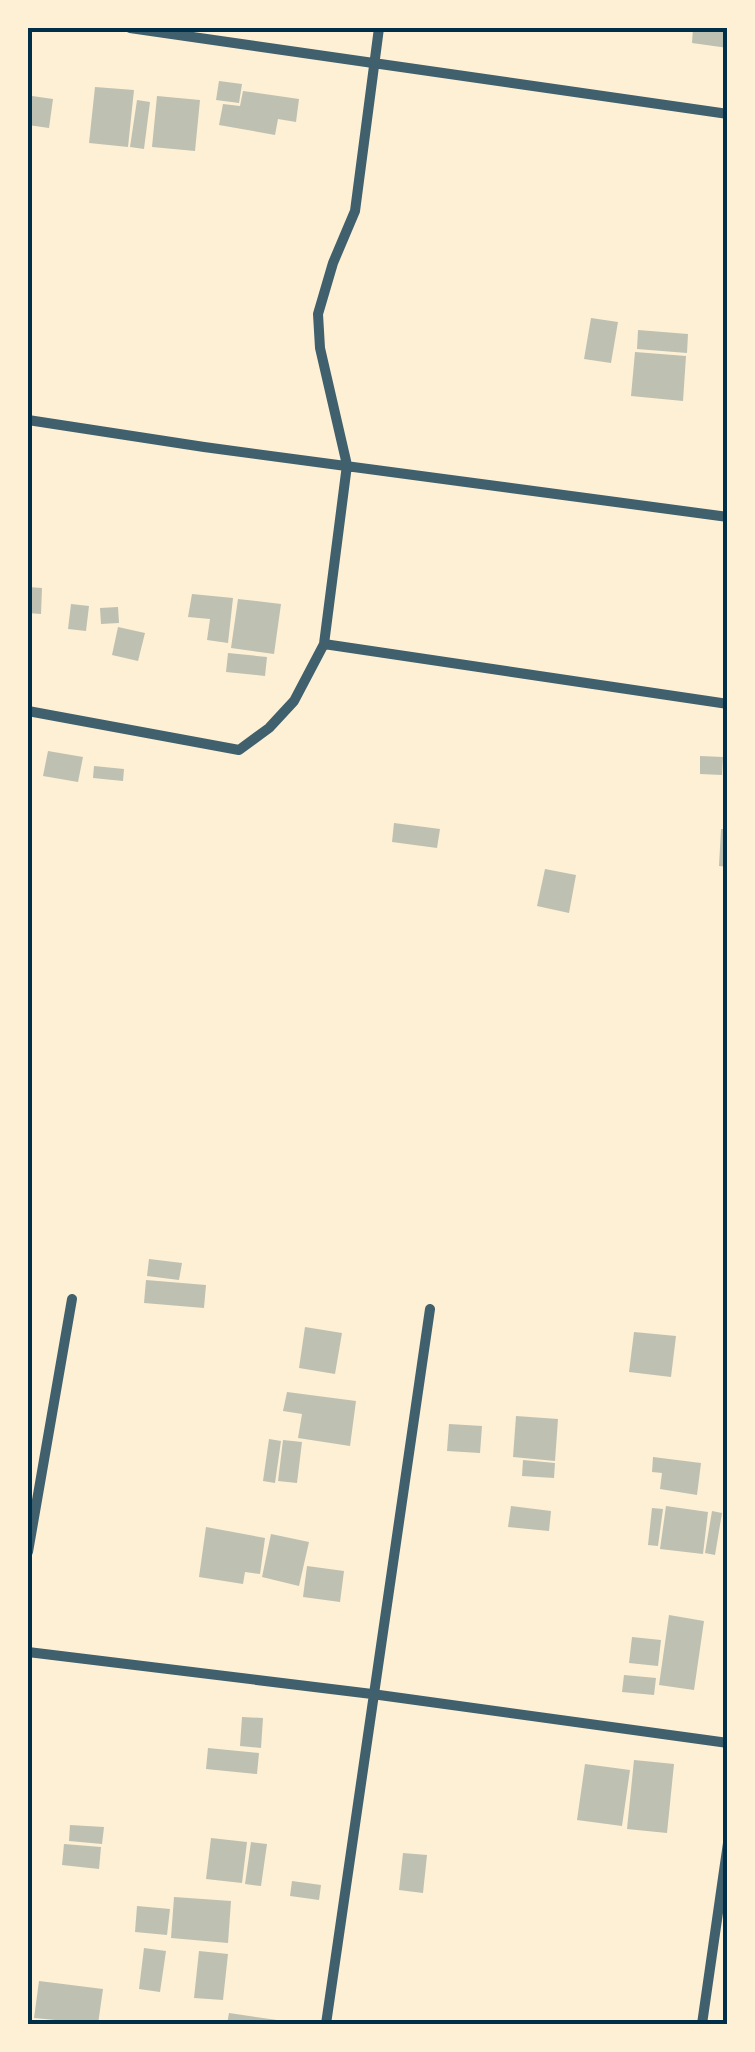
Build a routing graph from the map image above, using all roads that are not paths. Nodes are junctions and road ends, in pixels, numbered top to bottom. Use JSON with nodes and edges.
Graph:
{"nodes":[{"id":1,"x":130,"y":28,"type":"edge"},
{"id":2,"x":380,"y":28,"type":"edge"},
{"id":3,"x":374,"y":61,"type":"junction"},
{"id":4,"x":728,"y":114,"type":"edge"},
{"id":5,"x":28,"y":420,"type":"edge"},
{"id":6,"x":347,"y":465,"type":"junction"},
{"id":7,"x":728,"y":517,"type":"edge"},
{"id":8,"x":324,"y":644,"type":"junction"},
{"id":9,"x":728,"y":704,"type":"edge"},
{"id":10,"x":28,"y":711,"type":"edge"},
{"id":11,"x":72,"y":1299,"type":"dead end"},
{"id":12,"x":430,"y":1309,"type":"dead end"},
{"id":13,"x":28,"y":1552,"type":"edge"},
{"id":14,"x":28,"y":1652,"type":"edge"},
{"id":15,"x":372,"y":1694,"type":"junction"},
{"id":16,"x":728,"y":1743,"type":"edge"},
{"id":17,"x":728,"y":1843,"type":"edge"},
{"id":18,"x":326,"y":2024,"type":"edge"},
{"id":19,"x":702,"y":2024,"type":"edge"}],
"edges":[{"from":1,"to":3,"type":"street"},
{"from":2,"to":3,"type":"street"},
{"from":3,"to":4,"type":"street"},
{"from":3,"to":6,"type":"street"},
{"from":5,"to":6,"type":"street"},
{"from":6,"to":7,"type":"street"},
{"from":6,"to":8,"type":"street"},
{"from":8,"to":9,"type":"street"},
{"from":8,"to":10,"type":"street"},
{"from":11,"to":13,"type":"street"},
{"from":12,"to":15,"type":"street"},
{"from":14,"to":15,"type":"street"},
{"from":15,"to":16,"type":"street"},
{"from":15,"to":18,"type":"street"},
{"from":17,"to":19,"type":"street"}]}
